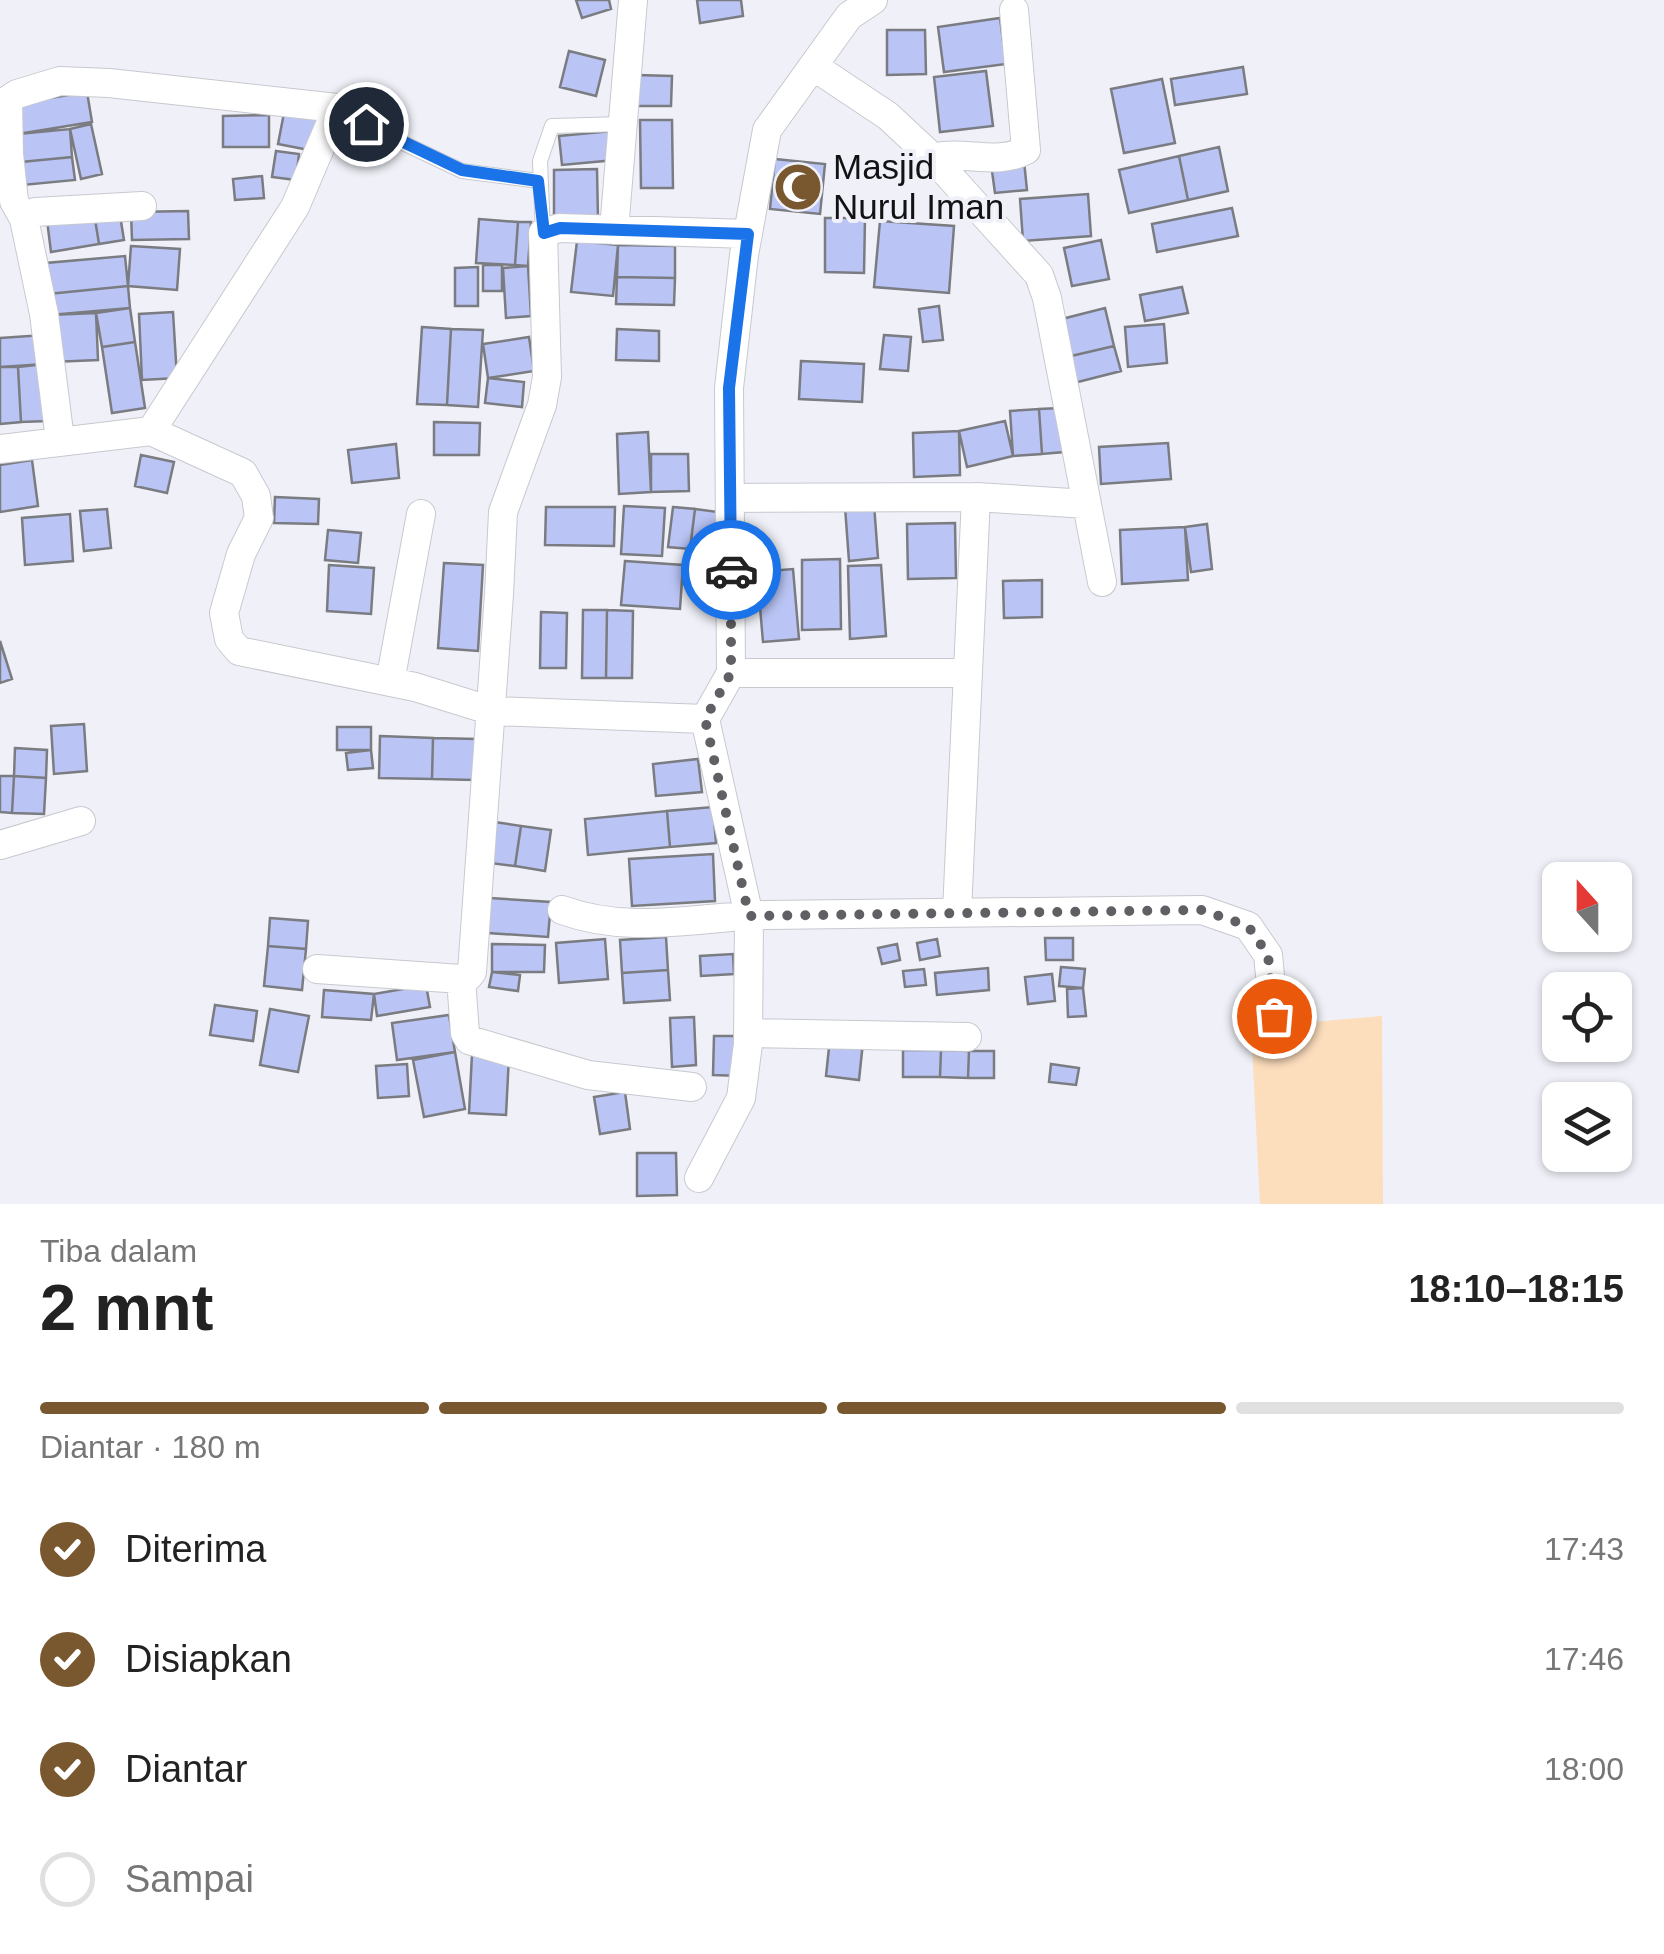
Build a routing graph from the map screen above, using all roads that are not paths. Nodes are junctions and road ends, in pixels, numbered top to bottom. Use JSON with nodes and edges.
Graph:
{"nodes":[{"id":1,"x":633,"y":0,"type":"edge"},
{"id":2,"x":873,"y":0,"type":"edge"},
{"id":3,"x":1014,"y":10,"type":"dead end"},
{"id":4,"x":812,"y":66,"type":"junction"},
{"id":5,"x":337,"y":108,"type":"junction"},
{"id":6,"x":623,"y":124,"type":"junction"},
{"id":7,"x":5,"y":155,"type":"edge"},
{"id":8,"x":933,"y":158,"type":"junction"},
{"id":9,"x":538,"y":181,"type":"junction"},
{"id":10,"x":142,"y":206,"type":"dead end"},
{"id":11,"x":24,"y":219,"type":"junction"},
{"id":12,"x":614,"y":230,"type":"junction"},
{"id":13,"x":544,"y":233,"type":"junction"},
{"id":14,"x":748,"y":234,"type":"junction"},
{"id":15,"x":152,"y":431,"type":"junction"},
{"id":16,"x":60,"y":440,"type":"junction"},
{"id":17,"x":0,"y":450,"type":"edge"},
{"id":18,"x":976,"y":497,"type":"junction"},
{"id":19,"x":731,"y":498,"type":"junction"},
{"id":20,"x":1087,"y":504,"type":"junction"},
{"id":21,"x":421,"y":514,"type":"dead end"},
{"id":22,"x":1102,"y":582,"type":"dead end"},
{"id":23,"x":731,"y":673,"type":"junction"},
{"id":24,"x":968,"y":673,"type":"junction"},
{"id":25,"x":390,"y":682,"type":"junction"},
{"id":26,"x":492,"y":712,"type":"junction"},
{"id":27,"x":705,"y":719,"type":"junction"},
{"id":28,"x":81,"y":821,"type":"dead end"},
{"id":29,"x":0,"y":846,"type":"edge"},
{"id":30,"x":562,"y":910,"type":"dead end"},
{"id":31,"x":956,"y":912,"type":"junction"},
{"id":32,"x":749,"y":916,"type":"junction"},
{"id":33,"x":317,"y":969,"type":"dead end"},
{"id":34,"x":461,"y":979,"type":"junction"},
{"id":35,"x":1274,"y":1016,"type":"dead end"},
{"id":36,"x":748,"y":1033,"type":"junction"},
{"id":37,"x":967,"y":1037,"type":"dead end"},
{"id":38,"x":692,"y":1088,"type":"dead end"},
{"id":39,"x":699,"y":1178,"type":"dead end"}],
"edges":[{"from":1,"to":6,"type":"street"},
{"from":2,"to":4,"type":"street"},
{"from":3,"to":8,"type":"street"},
{"from":4,"to":8,"type":"street"},
{"from":4,"to":14,"type":"street"},
{"from":5,"to":7,"type":"street"},
{"from":5,"to":9,"type":"lane"},
{"from":5,"to":15,"type":"street"},
{"from":6,"to":9,"type":"lane"},
{"from":6,"to":12,"type":"street"},
{"from":7,"to":11,"type":"street"},
{"from":8,"to":20,"type":"street"},
{"from":9,"to":13,"type":"lane"},
{"from":10,"to":11,"type":"street"},
{"from":11,"to":16,"type":"street"},
{"from":12,"to":13,"type":"street"},
{"from":12,"to":14,"type":"street"},
{"from":13,"to":26,"type":"street"},
{"from":14,"to":19,"type":"street"},
{"from":15,"to":16,"type":"street"},
{"from":15,"to":25,"type":"street"},
{"from":16,"to":17,"type":"street"},
{"from":18,"to":19,"type":"street"},
{"from":18,"to":20,"type":"street"},
{"from":18,"to":24,"type":"street"},
{"from":19,"to":23,"type":"street"},
{"from":20,"to":22,"type":"street"},
{"from":21,"to":25,"type":"street"},
{"from":23,"to":24,"type":"street"},
{"from":23,"to":27,"type":"street"},
{"from":24,"to":31,"type":"street"},
{"from":25,"to":26,"type":"street"},
{"from":26,"to":27,"type":"street"},
{"from":26,"to":34,"type":"street"},
{"from":27,"to":32,"type":"street"},
{"from":28,"to":29,"type":"street"},
{"from":30,"to":32,"type":"street"},
{"from":31,"to":32,"type":"street"},
{"from":31,"to":35,"type":"street"},
{"from":32,"to":36,"type":"street"},
{"from":33,"to":34,"type":"street"},
{"from":34,"to":38,"type":"street"},
{"from":36,"to":37,"type":"street"},
{"from":36,"to":39,"type":"street"}]}
